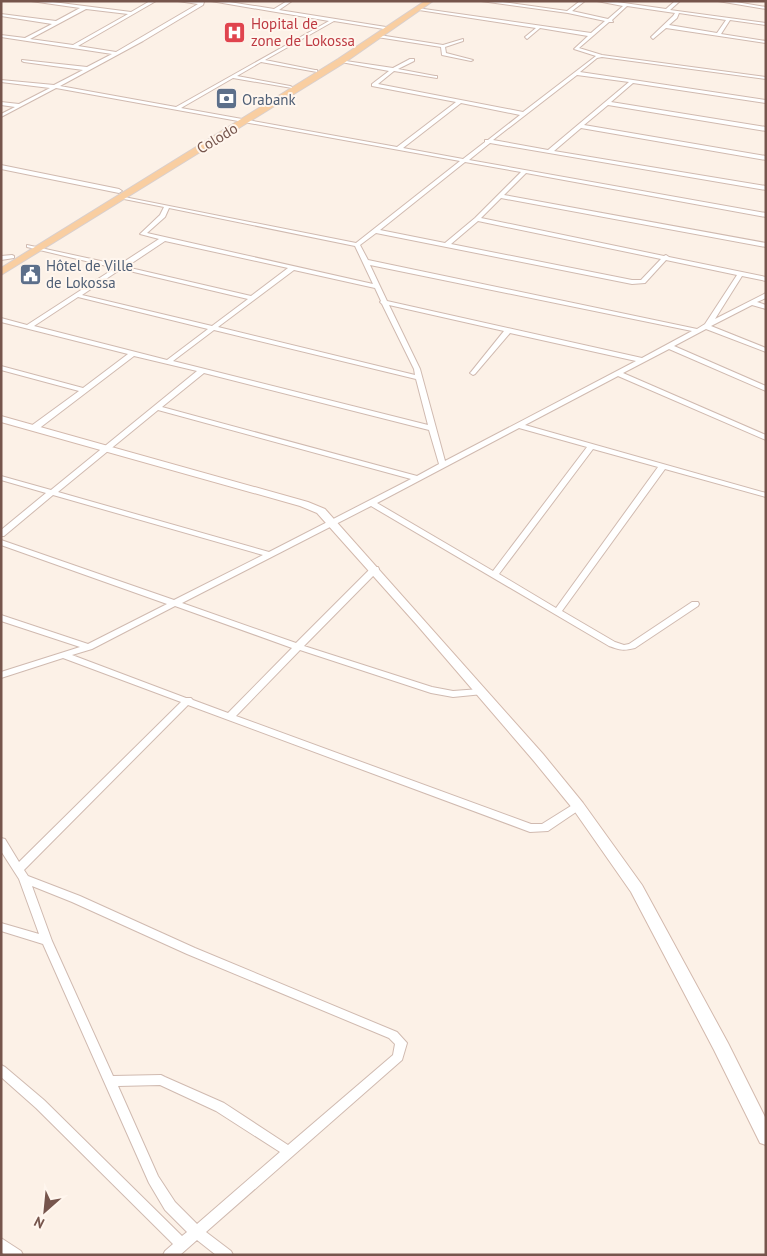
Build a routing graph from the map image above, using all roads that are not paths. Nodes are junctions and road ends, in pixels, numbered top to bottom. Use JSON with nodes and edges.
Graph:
{"nodes":[{"id":1,"x":33,"y":1,"type":"edge"},
{"id":2,"x":154,"y":1,"type":"edge"},
{"id":3,"x":180,"y":1,"type":"edge"},
{"id":4,"x":206,"y":1,"type":"edge"},
{"id":5,"x":212,"y":1,"type":"edge"},
{"id":6,"x":290,"y":1,"type":"edge"},
{"id":7,"x":430,"y":1,"type":"edge"},
{"id":8,"x":483,"y":1,"type":"edge"},
{"id":9,"x":583,"y":1,"type":"edge"},
{"id":10,"x":600,"y":1,"type":"edge"},
{"id":11,"x":678,"y":1,"type":"edge"},
{"id":12,"x":720,"y":1,"type":"edge"},
{"id":13,"x":231,"y":2,"type":"edge"},
{"id":14,"x":615,"y":2,"type":"edge"},
{"id":15,"x":201,"y":4,"type":"junction"},
{"id":16,"x":420,"y":5,"type":"edge"},
{"id":17,"x":626,"y":5,"type":"junction"},
{"id":18,"x":85,"y":8,"type":"junction"},
{"id":19,"x":766,"y":8,"type":"edge"},
{"id":20,"x":667,"y":10,"type":"junction"},
{"id":21,"x":275,"y":11,"type":"junction"},
{"id":22,"x":568,"y":12,"type":"junction"},
{"id":23,"x":676,"y":12,"type":"junction"},
{"id":24,"x":130,"y":13,"type":"junction"},
{"id":25,"x":1,"y":15,"type":"edge"},
{"id":26,"x":729,"y":19,"type":"junction"},
{"id":27,"x":333,"y":20,"type":"junction"},
{"id":28,"x":611,"y":21,"type":"junction"},
{"id":29,"x":58,"y":23,"type":"junction"},
{"id":30,"x":766,"y":24,"type":"edge"},
{"id":31,"x":665,"y":26,"type":"junction"},
{"id":32,"x":539,"y":27,"type":"junction"},
{"id":33,"x":384,"y":28,"type":"junction"},
{"id":34,"x":592,"y":35,"type":"junction"},
{"id":35,"x":718,"y":35,"type":"junction"},
{"id":36,"x":1,"y":36,"type":"edge"},
{"id":37,"x":379,"y":36,"type":"junction"},
{"id":38,"x":527,"y":38,"type":"dead end"},
{"id":39,"x":653,"y":38,"type":"dead end"},
{"id":40,"x":28,"y":39,"type":"junction"},
{"id":41,"x":461,"y":40,"type":"dead end"},
{"id":42,"x":766,"y":42,"type":"edge"},
{"id":43,"x":75,"y":46,"type":"junction"},
{"id":44,"x":443,"y":46,"type":"junction"},
{"id":45,"x":117,"y":53,"type":"junction"},
{"id":46,"x":602,"y":56,"type":"junction"},
{"id":47,"x":412,"y":60,"type":"dead end"},
{"id":48,"x":471,"y":60,"type":"dead end"},
{"id":49,"x":24,"y":61,"type":"dead end"},
{"id":50,"x":261,"y":61,"type":"junction"},
{"id":51,"x":341,"y":61,"type":"junction"},
{"id":52,"x":88,"y":69,"type":"junction"},
{"id":53,"x":393,"y":70,"type":"junction"},
{"id":54,"x":315,"y":71,"type":"junction"},
{"id":55,"x":576,"y":73,"type":"junction"},
{"id":56,"x":234,"y":77,"type":"junction"},
{"id":57,"x":435,"y":77,"type":"dead end"},
{"id":58,"x":766,"y":78,"type":"edge"},
{"id":59,"x":1,"y":81,"type":"edge"},
{"id":60,"x":632,"y":82,"type":"junction"},
{"id":61,"x":57,"y":87,"type":"junction"},
{"id":62,"x":290,"y":87,"type":"junction"},
{"id":63,"x":460,"y":102,"type":"junction"},
{"id":64,"x":766,"y":102,"type":"edge"},
{"id":65,"x":1,"y":103,"type":"edge"},
{"id":66,"x":607,"y":103,"type":"junction"},
{"id":67,"x":21,"y":106,"type":"junction"},
{"id":68,"x":176,"y":109,"type":"junction"},
{"id":69,"x":525,"y":114,"type":"junction"},
{"id":70,"x":1,"y":116,"type":"edge"},
{"id":71,"x":240,"y":121,"type":"junction"},
{"id":72,"x":579,"y":126,"type":"junction"},
{"id":73,"x":766,"y":129,"type":"edge"},
{"id":74,"x":488,"y":141,"type":"junction"},
{"id":75,"x":398,"y":149,"type":"junction"},
{"id":76,"x":549,"y":152,"type":"junction"},
{"id":77,"x":766,"y":158,"type":"edge"},
{"id":78,"x":464,"y":160,"type":"junction"},
{"id":79,"x":1,"y":167,"type":"edge"},
{"id":80,"x":525,"y":171,"type":"junction"},
{"id":81,"x":1,"y":172,"type":"edge"},
{"id":82,"x":766,"y":188,"type":"edge"},
{"id":83,"x":117,"y":194,"type":"junction"},
{"id":84,"x":501,"y":196,"type":"junction"},
{"id":85,"x":167,"y":206,"type":"junction"},
{"id":86,"x":766,"y":214,"type":"edge"},
{"id":87,"x":478,"y":219,"type":"junction"},
{"id":88,"x":375,"y":231,"type":"junction"},
{"id":89,"x":164,"y":239,"type":"junction"},
{"id":90,"x":357,"y":245,"type":"junction"},
{"id":91,"x":446,"y":245,"type":"junction"},
{"id":92,"x":766,"y":245,"type":"edge"},
{"id":93,"x":29,"y":246,"type":"junction"},
{"id":94,"x":39,"y":248,"type":"junction"},
{"id":95,"x":12,"y":257,"type":"junction"},
{"id":96,"x":666,"y":257,"type":"junction"},
{"id":97,"x":1,"y":258,"type":"edge"},
{"id":98,"x":366,"y":262,"type":"junction"},
{"id":99,"x":1,"y":264,"type":"edge"},
{"id":100,"x":121,"y":267,"type":"junction"},
{"id":101,"x":292,"y":268,"type":"junction"},
{"id":102,"x":1,"y":272,"type":"edge"},
{"id":103,"x":741,"y":273,"type":"junction"},
{"id":104,"x":766,"y":279,"type":"edge"},
{"id":105,"x":375,"y":286,"type":"junction"},
{"id":106,"x":76,"y":295,"type":"junction"},
{"id":107,"x":766,"y":295,"type":"edge"},
{"id":108,"x":253,"y":298,"type":"junction"},
{"id":109,"x":383,"y":302,"type":"junction"},
{"id":110,"x":754,"y":303,"type":"junction"},
{"id":111,"x":766,"y":307,"type":"edge"},
{"id":112,"x":1,"y":320,"type":"edge"},
{"id":113,"x":28,"y":327,"type":"junction"},
{"id":114,"x":707,"y":327,"type":"junction"},
{"id":115,"x":212,"y":328,"type":"junction"},
{"id":116,"x":509,"y":330,"type":"junction"},
{"id":117,"x":699,"y":331,"type":"junction"},
{"id":118,"x":669,"y":346,"type":"junction"},
{"id":119,"x":766,"y":350,"type":"edge"},
{"id":120,"x":132,"y":354,"type":"junction"},
{"id":121,"x":642,"y":360,"type":"junction"},
{"id":122,"x":168,"y":362,"type":"junction"},
{"id":123,"x":1,"y":368,"type":"edge"},
{"id":124,"x":202,"y":371,"type":"junction"},
{"id":125,"x":473,"y":373,"type":"dead end"},
{"id":126,"x":617,"y":373,"type":"junction"},
{"id":127,"x":419,"y":378,"type":"junction"},
{"id":128,"x":766,"y":389,"type":"edge"},
{"id":129,"x":84,"y":390,"type":"junction"},
{"id":130,"x":157,"y":408,"type":"junction"},
{"id":131,"x":1,"y":419,"type":"edge"},
{"id":132,"x":517,"y":425,"type":"junction"},
{"id":133,"x":34,"y":428,"type":"junction"},
{"id":134,"x":431,"y":428,"type":"junction"},
{"id":135,"x":766,"y":438,"type":"edge"},
{"id":136,"x":591,"y":446,"type":"junction"},
{"id":137,"x":108,"y":448,"type":"junction"},
{"id":138,"x":442,"y":464,"type":"junction"},
{"id":139,"x":663,"y":466,"type":"junction"},
{"id":140,"x":1,"y":478,"type":"edge"},
{"id":141,"x":417,"y":478,"type":"junction"},
{"id":142,"x":53,"y":493,"type":"junction"},
{"id":143,"x":766,"y":494,"type":"edge"},
{"id":144,"x":371,"y":503,"type":"junction"},
{"id":145,"x":332,"y":522,"type":"junction"},
{"id":146,"x":1,"y":534,"type":"edge"},
{"id":147,"x":1,"y":542,"type":"edge"},
{"id":148,"x":268,"y":554,"type":"junction"},
{"id":149,"x":375,"y":569,"type":"junction"},
{"id":150,"x":494,"y":575,"type":"junction"},
{"id":151,"x":175,"y":602,"type":"junction"},
{"id":152,"x":695,"y":604,"type":"dead end"},
{"id":153,"x":557,"y":612,"type":"junction"},
{"id":154,"x":1,"y":618,"type":"edge"},
{"id":155,"x":90,"y":647,"type":"junction"},
{"id":156,"x":298,"y":647,"type":"junction"},
{"id":157,"x":65,"y":656,"type":"junction"},
{"id":158,"x":1,"y":674,"type":"edge"},
{"id":159,"x":480,"y":692,"type":"junction"},
{"id":160,"x":188,"y":700,"type":"junction"},
{"id":161,"x":230,"y":716,"type":"junction"},
{"id":162,"x":578,"y":806,"type":"junction"},
{"id":163,"x":1,"y":842,"type":"edge"},
{"id":164,"x":21,"y":874,"type":"junction"},
{"id":165,"x":1,"y":927,"type":"edge"},
{"id":166,"x":47,"y":941,"type":"junction"},
{"id":167,"x":1,"y":1070,"type":"edge"},
{"id":168,"x":110,"y":1081,"type":"junction"},
{"id":169,"x":766,"y":1138,"type":"edge"},
{"id":170,"x":288,"y":1151,"type":"junction"},
{"id":171,"x":195,"y":1231,"type":"junction"},
{"id":172,"x":1,"y":1244,"type":"edge"},
{"id":173,"x":181,"y":1244,"type":"junction"},
{"id":174,"x":16,"y":1255,"type":"edge"},
{"id":175,"x":170,"y":1255,"type":"edge"},
{"id":176,"x":226,"y":1255,"type":"edge"}],
"edges":[{"from":1,"to":18,"type":"street"},
{"from":2,"to":24,"type":"street"},
{"from":3,"to":15,"type":"street"},
{"from":4,"to":15,"type":"street"},
{"from":5,"to":13,"type":"street"},
{"from":6,"to":21,"type":"street"},
{"from":7,"to":16,"type":"main road","name":"Colodo"},
{"from":8,"to":22,"type":"street"},
{"from":9,"to":22,"type":"street"},
{"from":10,"to":14,"type":"street"},
{"from":11,"to":20,"type":"street"},
{"from":12,"to":19,"type":"street"},
{"from":13,"to":21,"type":"street"},
{"from":14,"to":17,"type":"street"},
{"from":15,"to":45,"type":"street"},
{"from":16,"to":32,"type":"street"},
{"from":16,"to":33,"type":"main road","name":"Colodo"},
{"from":16,"to":37,"type":"main road","name":"Colodo"},
{"from":17,"to":20,"type":"street"},
{"from":17,"to":28,"type":"street"},
{"from":18,"to":24,"type":"street"},
{"from":18,"to":29,"type":"street"},
{"from":20,"to":23,"type":"street"},
{"from":21,"to":27,"type":"street"},
{"from":22,"to":28,"type":"street"},
{"from":23,"to":26,"type":"street"},
{"from":23,"to":31,"type":"street"},
{"from":24,"to":43,"type":"street"},
{"from":25,"to":29,"type":"street"},
{"from":26,"to":30,"type":"street"},
{"from":26,"to":35,"type":"street"},
{"from":27,"to":33,"type":"street"},
{"from":27,"to":50,"type":"street"},
{"from":28,"to":34,"type":"street"},
{"from":29,"to":40,"type":"street"},
{"from":31,"to":35,"type":"street"},
{"from":31,"to":39,"type":"street"},
{"from":32,"to":34,"type":"street"},
{"from":32,"to":38,"type":"street"},
{"from":33,"to":54,"type":"main road","name":"Colodo"},
{"from":34,"to":46,"type":"street"},
{"from":35,"to":42,"type":"street"},
{"from":36,"to":40,"type":"street"},
{"from":37,"to":44,"type":"street"},
{"from":37,"to":51,"type":"main road","name":"Colodo"},
{"from":40,"to":43,"type":"street"},
{"from":41,"to":44,"type":"street"},
{"from":43,"to":45,"type":"street"},
{"from":44,"to":48,"type":"street"},
{"from":45,"to":52,"type":"street"},
{"from":46,"to":55,"type":"street"},
{"from":46,"to":58,"type":"street"},
{"from":47,"to":53,"type":"street"},
{"from":49,"to":52,"type":"street"},
{"from":50,"to":54,"type":"street"},
{"from":50,"to":56,"type":"street"},
{"from":51,"to":53,"type":"street"},
{"from":51,"to":71,"type":"main road","name":"Colodo"},
{"from":52,"to":61,"type":"street"},
{"from":53,"to":57,"type":"street"},
{"from":53,"to":63,"type":"street"},
{"from":54,"to":62,"type":"main road","name":"Colodo"},
{"from":55,"to":60,"type":"street"},
{"from":55,"to":69,"type":"street"},
{"from":56,"to":62,"type":"street"},
{"from":56,"to":68,"type":"street"},
{"from":59,"to":61,"type":"street"},
{"from":60,"to":64,"type":"street"},
{"from":60,"to":66,"type":"street"},
{"from":61,"to":67,"type":"street"},
{"from":61,"to":68,"type":"street"},
{"from":62,"to":71,"type":"main road","name":"Colodo"},
{"from":63,"to":69,"type":"street"},
{"from":63,"to":75,"type":"street"},
{"from":65,"to":67,"type":"street"},
{"from":66,"to":72,"type":"street"},
{"from":66,"to":73,"type":"street"},
{"from":67,"to":70,"type":"street"},
{"from":68,"to":71,"type":"street"},
{"from":69,"to":74,"type":"street"},
{"from":71,"to":75,"type":"street"},
{"from":71,"to":83,"type":"main road","name":"Colodo"},
{"from":72,"to":76,"type":"street"},
{"from":72,"to":77,"type":"street"},
{"from":74,"to":76,"type":"street"},
{"from":74,"to":78,"type":"street"},
{"from":75,"to":78,"type":"street"},
{"from":76,"to":82,"type":"street"},
{"from":78,"to":80,"type":"street"},
{"from":78,"to":88,"type":"street"},
{"from":79,"to":83,"type":"street"},
{"from":80,"to":84,"type":"street"},
{"from":80,"to":86,"type":"street"},
{"from":81,"to":83,"type":"street"},
{"from":83,"to":85,"type":"street"},
{"from":83,"to":93,"type":"main road","name":"Colodo"},
{"from":83,"to":94,"type":"main road","name":"Colodo"},
{"from":84,"to":87,"type":"street"},
{"from":84,"to":92,"type":"street"},
{"from":85,"to":89,"type":"street"},
{"from":85,"to":90,"type":"street"},
{"from":87,"to":91,"type":"street"},
{"from":87,"to":96,"type":"street"},
{"from":88,"to":90,"type":"street"},
{"from":88,"to":91,"type":"street"},
{"from":89,"to":100,"type":"street"},
{"from":89,"to":101,"type":"street"},
{"from":90,"to":98,"type":"street"},
{"from":91,"to":96,"type":"street"},
{"from":93,"to":94,"type":"street"},
{"from":93,"to":95,"type":"main road","name":"Colodo"},
{"from":94,"to":100,"type":"street"},
{"from":94,"to":102,"type":"main road","name":"Colodo"},
{"from":95,"to":97,"type":"street"},
{"from":95,"to":99,"type":"main road","name":"Colodo"},
{"from":96,"to":103,"type":"street"},
{"from":98,"to":105,"type":"street"},
{"from":98,"to":117,"type":"street"},
{"from":100,"to":106,"type":"street"},
{"from":100,"to":108,"type":"street"},
{"from":101,"to":105,"type":"street"},
{"from":101,"to":108,"type":"street"},
{"from":103,"to":104,"type":"street"},
{"from":103,"to":114,"type":"street"},
{"from":105,"to":109,"type":"street"},
{"from":106,"to":113,"type":"street"},
{"from":106,"to":115,"type":"street"},
{"from":107,"to":110,"type":"street"},
{"from":108,"to":115,"type":"street"},
{"from":109,"to":116,"type":"street"},
{"from":109,"to":127,"type":"street"},
{"from":110,"to":111,"type":"street"},
{"from":110,"to":114,"type":"street"},
{"from":112,"to":113,"type":"street"},
{"from":113,"to":120,"type":"street"},
{"from":114,"to":117,"type":"street"},
{"from":114,"to":119,"type":"street"},
{"from":115,"to":122,"type":"street"},
{"from":115,"to":127,"type":"street"},
{"from":116,"to":121,"type":"street"},
{"from":116,"to":125,"type":"street"},
{"from":117,"to":118,"type":"street"},
{"from":118,"to":121,"type":"street"},
{"from":118,"to":128,"type":"street"},
{"from":120,"to":122,"type":"street"},
{"from":120,"to":129,"type":"street"},
{"from":121,"to":126,"type":"street"},
{"from":122,"to":124,"type":"street"},
{"from":123,"to":129,"type":"street"},
{"from":124,"to":130,"type":"street"},
{"from":124,"to":134,"type":"street"},
{"from":126,"to":132,"type":"street"},
{"from":126,"to":135,"type":"street"},
{"from":127,"to":134,"type":"street"},
{"from":129,"to":133,"type":"street"},
{"from":130,"to":137,"type":"street"},
{"from":130,"to":141,"type":"street"},
{"from":131,"to":133,"type":"main road"},
{"from":132,"to":136,"type":"street"},
{"from":132,"to":138,"type":"street"},
{"from":133,"to":137,"type":"main road"},
{"from":134,"to":138,"type":"street"},
{"from":136,"to":139,"type":"street"},
{"from":136,"to":150,"type":"street"},
{"from":137,"to":142,"type":"street"},
{"from":137,"to":145,"type":"main road"},
{"from":138,"to":141,"type":"street"},
{"from":139,"to":143,"type":"street"},
{"from":139,"to":153,"type":"street"},
{"from":140,"to":142,"type":"street"},
{"from":141,"to":144,"type":"street"},
{"from":142,"to":146,"type":"street"},
{"from":142,"to":148,"type":"street"},
{"from":144,"to":145,"type":"street"},
{"from":144,"to":150,"type":"street"},
{"from":145,"to":148,"type":"street"},
{"from":145,"to":149,"type":"main road"},
{"from":147,"to":151,"type":"street"},
{"from":148,"to":151,"type":"street"},
{"from":149,"to":156,"type":"street"},
{"from":149,"to":159,"type":"main road"},
{"from":150,"to":153,"type":"street"},
{"from":151,"to":155,"type":"street"},
{"from":151,"to":156,"type":"street"},
{"from":152,"to":153,"type":"street"},
{"from":154,"to":155,"type":"street"},
{"from":155,"to":157,"type":"street"},
{"from":156,"to":159,"type":"street"},
{"from":156,"to":161,"type":"street"},
{"from":157,"to":158,"type":"street"},
{"from":157,"to":160,"type":"street"},
{"from":159,"to":162,"type":"main road"},
{"from":160,"to":161,"type":"street"},
{"from":160,"to":164,"type":"street"},
{"from":161,"to":162,"type":"street"},
{"from":162,"to":169,"type":"main road"},
{"from":163,"to":164,"type":"street"},
{"from":164,"to":166,"type":"street"},
{"from":164,"to":170,"type":"street"},
{"from":165,"to":166,"type":"street"},
{"from":166,"to":168,"type":"street"},
{"from":167,"to":173,"type":"street"},
{"from":168,"to":170,"type":"street"},
{"from":168,"to":171,"type":"street"},
{"from":170,"to":171,"type":"street"},
{"from":171,"to":173,"type":"street"},
{"from":171,"to":176,"type":"street"},
{"from":172,"to":174,"type":"street"},
{"from":173,"to":175,"type":"street"}]}
